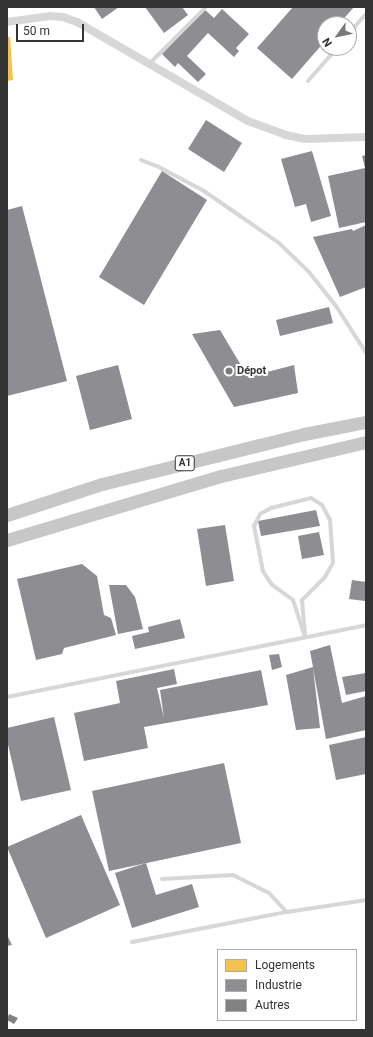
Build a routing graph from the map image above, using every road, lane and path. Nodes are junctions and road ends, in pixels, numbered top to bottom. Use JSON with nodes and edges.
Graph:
{"nodes":[{"id":1,"x":206,"y":7,"type":"edge"},
{"id":2,"x":366,"y":14,"type":"edge"},
{"id":3,"x":7,"y":22,"type":"edge"},
{"id":4,"x":357,"y":25,"type":"edge"},
{"id":5,"x":330,"y":56,"type":"edge"},
{"id":6,"x":150,"y":63,"type":"junction"},
{"id":7,"x":308,"y":81,"type":"dead end"},
{"id":8,"x":366,"y":137,"type":"edge"},
{"id":9,"x":141,"y":160,"type":"dead end"},
{"id":10,"x":366,"y":353,"type":"edge"},
{"id":11,"x":366,"y":422,"type":"edge"},
{"id":12,"x":366,"y":442,"type":"edge"},
{"id":13,"x":7,"y":514,"type":"edge"},
{"id":14,"x":7,"y":540,"type":"edge"},
{"id":15,"x":366,"y":625,"type":"edge"},
{"id":16,"x":305,"y":637,"type":"junction"},
{"id":17,"x":7,"y":697,"type":"edge"},
{"id":18,"x":162,"y":879,"type":"dead end"},
{"id":19,"x":366,"y":900,"type":"edge"},
{"id":20,"x":287,"y":912,"type":"junction"},
{"id":21,"x":132,"y":942,"type":"dead end"}],
"edges":[{"from":1,"to":6,"type":"lane"},
{"from":2,"to":4,"type":"lane"},
{"from":3,"to":6,"type":"street"},
{"from":5,"to":7,"type":"lane"},
{"from":6,"to":8,"type":"street"},
{"from":9,"to":10,"type":"lane"},
{"from":11,"to":13,"type":"highway","number":"A1"},
{"from":12,"to":14,"type":"highway","number":"A1"},
{"from":15,"to":16,"type":"lane"},
{"from":16,"to":16,"type":"lane"},
{"from":16,"to":17,"type":"lane"},
{"from":18,"to":20,"type":"lane"},
{"from":19,"to":20,"type":"lane"},
{"from":20,"to":21,"type":"lane"}]}
